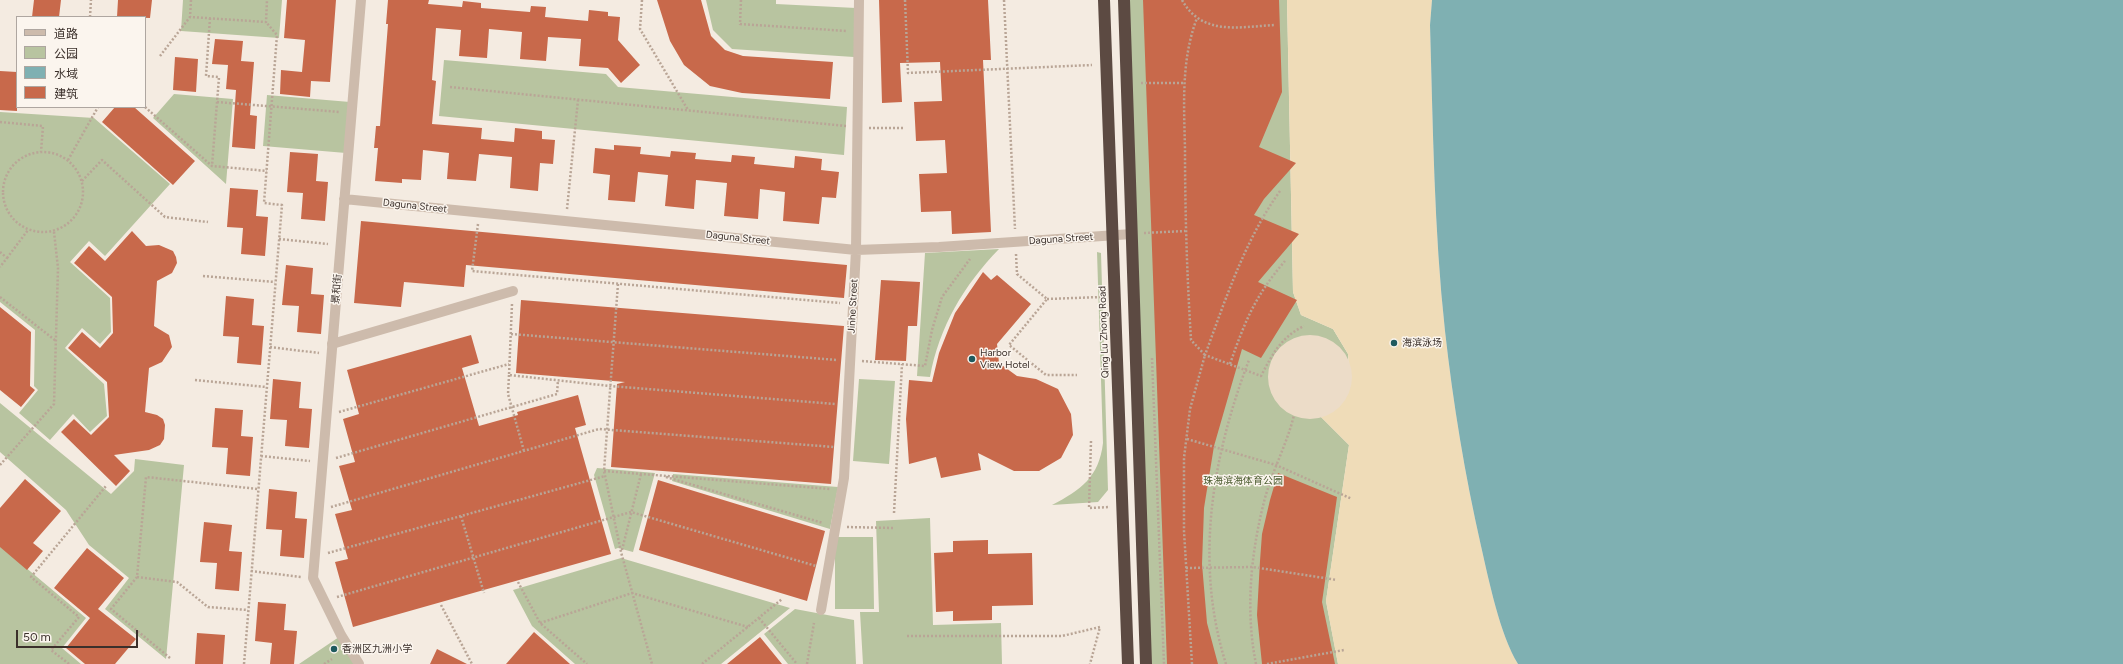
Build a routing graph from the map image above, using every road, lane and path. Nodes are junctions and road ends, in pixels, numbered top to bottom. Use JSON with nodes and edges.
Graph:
{"nodes":[{"id":1,"x":91,"y":0,"type":"edge"},
{"id":2,"x":191,"y":0,"type":"edge"},
{"id":3,"x":267,"y":0,"type":"edge"},
{"id":4,"x":361,"y":0,"type":"edge"},
{"id":5,"x":642,"y":0,"type":"edge"},
{"id":6,"x":740,"y":0,"type":"edge"},
{"id":7,"x":859,"y":0,"type":"edge"},
{"id":8,"x":905,"y":0,"type":"edge"},
{"id":9,"x":1004,"y":0,"type":"edge"},
{"id":10,"x":1104,"y":0,"type":"edge"},
{"id":11,"x":1124,"y":0,"type":"edge"},
{"id":12,"x":1182,"y":0,"type":"edge"},
{"id":13,"x":90,"y":16,"type":"edge"},
{"id":14,"x":190,"y":17,"type":"junction"},
{"id":15,"x":210,"y":18,"type":"junction"},
{"id":16,"x":1198,"y":18,"type":"junction"},
{"id":17,"x":266,"y":22,"type":"junction"},
{"id":18,"x":1274,"y":25,"type":"dead end"},
{"id":19,"x":859,"y":32,"type":"junction"},
{"id":20,"x":160,"y":56,"type":"dead end"},
{"id":21,"x":1106,"y":65,"type":"junction"},
{"id":22,"x":1007,"y":69,"type":"junction"},
{"id":23,"x":1142,"y":76,"type":"dead end"},
{"id":24,"x":1142,"y":83,"type":"junction"},
{"id":25,"x":1184,"y":83,"type":"junction"},
{"id":26,"x":450,"y":87,"type":"dead end"},
{"id":27,"x":1143,"y":91,"type":"dead end"},
{"id":28,"x":578,"y":100,"type":"junction"},
{"id":29,"x":217,"y":102,"type":"junction"},
{"id":30,"x":272,"y":106,"type":"junction"},
{"id":31,"x":97,"y":108,"type":"edge"},
{"id":32,"x":146,"y":108,"type":"edge"},
{"id":33,"x":688,"y":111,"type":"junction"},
{"id":34,"x":352,"y":113,"type":"junction"},
{"id":35,"x":0,"y":122,"type":"edge"},
{"id":36,"x":858,"y":128,"type":"junction"},
{"id":37,"x":904,"y":128,"type":"dead end"},
{"id":38,"x":41,"y":152,"type":"junction"},
{"id":39,"x":68,"y":160,"type":"junction"},
{"id":40,"x":212,"y":166,"type":"junction"},
{"id":41,"x":267,"y":171,"type":"junction"},
{"id":42,"x":82,"y":181,"type":"junction"},
{"id":43,"x":1,"y":186,"type":"edge"},
{"id":44,"x":1280,"y":191,"type":"dead end"},
{"id":45,"x":344,"y":199,"type":"junction"},
{"id":46,"x":479,"y":212,"type":"junction"},
{"id":47,"x":566,"y":221,"type":"junction"},
{"id":48,"x":208,"y":222,"type":"dead end"},
{"id":49,"x":1146,"y":225,"type":"dead end"},
{"id":50,"x":28,"y":230,"type":"junction"},
{"id":51,"x":1185,"y":231,"type":"junction"},
{"id":52,"x":54,"y":232,"type":"junction"},
{"id":53,"x":1146,"y":233,"type":"junction"},
{"id":54,"x":1132,"y":234,"type":"junction"},
{"id":55,"x":1112,"y":235,"type":"junction"},
{"id":56,"x":279,"y":239,"type":"junction"},
{"id":57,"x":1147,"y":241,"type":"dead end"},
{"id":58,"x":1016,"y":242,"type":"junction"},
{"id":59,"x":982,"y":244,"type":"junction"},
{"id":60,"x":341,"y":245,"type":"junction"},
{"id":61,"x":856,"y":250,"type":"junction"},
{"id":62,"x":0,"y":252,"type":"edge"},
{"id":63,"x":7,"y":258,"type":"junction"},
{"id":64,"x":1286,"y":260,"type":"dead end"},
{"id":65,"x":0,"y":267,"type":"edge"},
{"id":66,"x":513,"y":274,"type":"junction"},
{"id":67,"x":203,"y":276,"type":"dead end"},
{"id":68,"x":275,"y":282,"type":"junction"},
{"id":69,"x":618,"y":284,"type":"junction"},
{"id":70,"x":512,"y":291,"type":"junction"},
{"id":71,"x":0,"y":296,"type":"edge"},
{"id":72,"x":1115,"y":296,"type":"junction"},
{"id":73,"x":1047,"y":299,"type":"junction"},
{"id":74,"x":853,"y":304,"type":"junction"},
{"id":75,"x":1304,"y":326,"type":"dead end"},
{"id":76,"x":510,"y":334,"type":"junction"},
{"id":77,"x":56,"y":341,"type":"junction"},
{"id":78,"x":613,"y":344,"type":"junction"},
{"id":79,"x":270,"y":347,"type":"junction"},
{"id":80,"x":332,"y":349,"type":"junction"},
{"id":81,"x":1151,"y":353,"type":"dead end"},
{"id":82,"x":1205,"y":355,"type":"junction"},
{"id":83,"x":850,"y":360,"type":"junction"},
{"id":84,"x":1249,"y":360,"type":"dead end"},
{"id":85,"x":509,"y":364,"type":"junction"},
{"id":86,"x":902,"y":364,"type":"junction"},
{"id":87,"x":1230,"y":364,"type":"junction"},
{"id":88,"x":1245,"y":370,"type":"junction"},
{"id":89,"x":509,"y":375,"type":"junction"},
{"id":90,"x":1077,"y":375,"type":"dead end"},
{"id":91,"x":194,"y":380,"type":"dead end"},
{"id":92,"x":558,"y":380,"type":"junction"},
{"id":93,"x":610,"y":386,"type":"junction"},
{"id":94,"x":266,"y":387,"type":"junction"},
{"id":95,"x":848,"y":405,"type":"junction"},
{"id":96,"x":511,"y":406,"type":"junction"},
{"id":97,"x":327,"y":415,"type":"junction"},
{"id":98,"x":1294,"y":415,"type":"dead end"},
{"id":99,"x":607,"y":430,"type":"junction"},
{"id":100,"x":1187,"y":439,"type":"junction"},
{"id":101,"x":1091,"y":441,"type":"dead end"},
{"id":102,"x":845,"y":448,"type":"junction"},
{"id":103,"x":1222,"y":448,"type":"junction"},
{"id":104,"x":524,"y":451,"type":"junction"},
{"id":105,"x":261,"y":456,"type":"junction"},
{"id":106,"x":323,"y":462,"type":"junction"},
{"id":107,"x":0,"y":465,"type":"edge"},
{"id":108,"x":1276,"y":465,"type":"junction"},
{"id":109,"x":604,"y":471,"type":"junction"},
{"id":110,"x":641,"y":474,"type":"junction"},
{"id":111,"x":605,"y":476,"type":"junction"},
{"id":112,"x":660,"y":476,"type":"junction"},
{"id":113,"x":844,"y":478,"type":"junction"},
{"id":114,"x":106,"y":486,"type":"dead end"},
{"id":115,"x":258,"y":489,"type":"junction"},
{"id":116,"x":1352,"y":499,"type":"dead end"},
{"id":117,"x":1122,"y":507,"type":"junction"},
{"id":118,"x":319,"y":510,"type":"junction"},
{"id":119,"x":631,"y":512,"type":"junction"},
{"id":120,"x":894,"y":513,"type":"dead end"},
{"id":121,"x":461,"y":516,"type":"junction"},
{"id":122,"x":614,"y":517,"type":"junction"},
{"id":123,"x":835,"y":527,"type":"junction"},
{"id":124,"x":894,"y":528,"type":"dead end"},
{"id":125,"x":621,"y":552,"type":"junction"},
{"id":126,"x":315,"y":557,"type":"junction"},
{"id":127,"x":473,"y":558,"type":"junction"},
{"id":128,"x":1210,"y":567,"type":"junction"},
{"id":129,"x":1253,"y":567,"type":"junction"},
{"id":130,"x":1186,"y":568,"type":"junction"},
{"id":131,"x":828,"y":570,"type":"junction"},
{"id":132,"x":251,"y":571,"type":"junction"},
{"id":133,"x":137,"y":577,"type":"junction"},
{"id":134,"x":313,"y":578,"type":"junction"},
{"id":135,"x":1337,"y":580,"type":"dead end"},
{"id":136,"x":518,"y":582,"type":"dead end"},
{"id":137,"x":484,"y":593,"type":"dead end"},
{"id":138,"x":632,"y":593,"type":"junction"},
{"id":139,"x":782,"y":599,"type":"dead end"},
{"id":140,"x":324,"y":601,"type":"junction"},
{"id":141,"x":441,"y":605,"type":"dead end"},
{"id":142,"x":248,"y":610,"type":"junction"},
{"id":143,"x":821,"y":610,"type":"dead end"},
{"id":144,"x":759,"y":618,"type":"junction"},
{"id":145,"x":540,"y":622,"type":"junction"},
{"id":146,"x":814,"y":623,"type":"dead end"},
{"id":147,"x":748,"y":627,"type":"junction"},
{"id":148,"x":907,"y":636,"type":"dead end"},
{"id":149,"x":1344,"y":650,"type":"dead end"},
{"id":150,"x":170,"y":658,"type":"dead end"},
{"id":151,"x":332,"y":659,"type":"dead end"},
{"id":152,"x":69,"y":664,"type":"edge"},
{"id":153,"x":244,"y":664,"type":"edge"},
{"id":154,"x":324,"y":664,"type":"edge"},
{"id":155,"x":359,"y":664,"type":"edge"},
{"id":156,"x":472,"y":664,"type":"edge"},
{"id":157,"x":587,"y":664,"type":"edge"},
{"id":158,"x":652,"y":664,"type":"edge"},
{"id":159,"x":702,"y":664,"type":"edge"},
{"id":160,"x":797,"y":664,"type":"edge"},
{"id":161,"x":807,"y":664,"type":"edge"},
{"id":162,"x":1090,"y":664,"type":"edge"},
{"id":163,"x":1128,"y":664,"type":"edge"},
{"id":164,"x":1146,"y":664,"type":"edge"},
{"id":165,"x":1164,"y":664,"type":"edge"},
{"id":166,"x":1192,"y":664,"type":"edge"},
{"id":167,"x":1226,"y":664,"type":"edge"},
{"id":168,"x":1256,"y":664,"type":"edge"},
{"id":169,"x":1267,"y":664,"type":"edge"}],
"edges":[{"from":1,"to":13,"type":"path"},
{"from":2,"to":14,"type":"path"},
{"from":3,"to":17,"type":"path"},
{"from":4,"to":34,"type":"street","name":"景和街"},
{"from":5,"to":33,"type":"path"},
{"from":6,"to":19,"type":"path"},
{"from":7,"to":19,"type":"street","name":"Jinhe Street"},
{"from":8,"to":22,"type":"path"},
{"from":9,"to":22,"type":"path"},
{"from":10,"to":21,"type":"highway","name":"Qing Lu Zhong Road"},
{"from":11,"to":54,"type":"highway"},
{"from":12,"to":16,"type":"path"},
{"from":14,"to":15,"type":"path"},
{"from":14,"to":20,"type":"path"},
{"from":15,"to":17,"type":"path"},
{"from":15,"to":29,"type":"path"},
{"from":16,"to":18,"type":"path"},
{"from":16,"to":25,"type":"path"},
{"from":17,"to":30,"type":"path"},
{"from":19,"to":36,"type":"street","name":"Jinhe Street"},
{"from":21,"to":22,"type":"path"},
{"from":21,"to":55,"type":"highway","name":"Qing Lu Zhong Road"},
{"from":22,"to":58,"type":"path"},
{"from":23,"to":24,"type":"path"},
{"from":24,"to":25,"type":"path"},
{"from":24,"to":27,"type":"path"},
{"from":25,"to":51,"type":"path"},
{"from":26,"to":28,"type":"path"},
{"from":28,"to":33,"type":"path"},
{"from":28,"to":47,"type":"path"},
{"from":29,"to":30,"type":"path"},
{"from":29,"to":40,"type":"path"},
{"from":30,"to":34,"type":"path"},
{"from":30,"to":41,"type":"path"},
{"from":31,"to":39,"type":"path"},
{"from":32,"to":40,"type":"path"},
{"from":33,"to":36,"type":"path"},
{"from":34,"to":45,"type":"street","name":"景和街"},
{"from":35,"to":38,"type":"path"},
{"from":36,"to":37,"type":"path"},
{"from":36,"to":61,"type":"street","name":"Jinhe Street"},
{"from":38,"to":39,"type":"path"},
{"from":38,"to":43,"type":"path"},
{"from":39,"to":42,"type":"path"},
{"from":40,"to":41,"type":"path"},
{"from":41,"to":56,"type":"path"},
{"from":42,"to":48,"type":"path"},
{"from":42,"to":52,"type":"path"},
{"from":43,"to":50,"type":"path"},
{"from":44,"to":82,"type":"path"},
{"from":45,"to":46,"type":"street","name":"Daguna Street"},
{"from":45,"to":60,"type":"street","name":"景和街"},
{"from":46,"to":47,"type":"street","name":"Daguna Street"},
{"from":46,"to":66,"type":"path"},
{"from":47,"to":61,"type":"street","name":"Daguna Street"},
{"from":49,"to":53,"type":"path"},
{"from":50,"to":52,"type":"path"},
{"from":50,"to":63,"type":"path"},
{"from":51,"to":53,"type":"path"},
{"from":51,"to":82,"type":"path"},
{"from":52,"to":77,"type":"path"},
{"from":53,"to":57,"type":"path"},
{"from":54,"to":55,"type":"street","name":"Daguna Street"},
{"from":54,"to":164,"type":"highway"},
{"from":55,"to":58,"type":"street","name":"Daguna Street"},
{"from":55,"to":72,"type":"highway","name":"Qing Lu Zhong Road"},
{"from":56,"to":60,"type":"path"},
{"from":56,"to":68,"type":"path"},
{"from":58,"to":59,"type":"street","name":"Daguna Street"},
{"from":58,"to":73,"type":"path"},
{"from":59,"to":61,"type":"street","name":"Daguna Street"},
{"from":59,"to":86,"type":"path"},
{"from":60,"to":80,"type":"street","name":"景和街"},
{"from":61,"to":74,"type":"street","name":"Jinhe Street"},
{"from":62,"to":63,"type":"path"},
{"from":63,"to":65,"type":"path"},
{"from":64,"to":87,"type":"path"},
{"from":66,"to":69,"type":"path"},
{"from":66,"to":70,"type":"path"},
{"from":67,"to":68,"type":"path"},
{"from":68,"to":79,"type":"path"},
{"from":69,"to":74,"type":"path"},
{"from":69,"to":78,"type":"path"},
{"from":70,"to":76,"type":"path"},
{"from":70,"to":80,"type":"street"},
{"from":71,"to":77,"type":"path"},
{"from":72,"to":73,"type":"path"},
{"from":72,"to":117,"type":"highway","name":"Qing Lu Zhong Road"},
{"from":73,"to":90,"type":"path"},
{"from":74,"to":83,"type":"street","name":"Jinhe Street"},
{"from":75,"to":88,"type":"path"},
{"from":76,"to":78,"type":"path"},
{"from":76,"to":85,"type":"path"},
{"from":77,"to":107,"type":"path"},
{"from":78,"to":83,"type":"path"},
{"from":78,"to":93,"type":"path"},
{"from":79,"to":80,"type":"path"},
{"from":79,"to":94,"type":"path"},
{"from":80,"to":97,"type":"street","name":"景和街"},
{"from":81,"to":165,"type":"path"},
{"from":82,"to":87,"type":"path"},
{"from":82,"to":100,"type":"path"},
{"from":83,"to":86,"type":"path"},
{"from":83,"to":95,"type":"street","name":"Jinhe Street"},
{"from":84,"to":88,"type":"path"},
{"from":85,"to":89,"type":"path"},
{"from":85,"to":97,"type":"path"},
{"from":86,"to":120,"type":"path"},
{"from":87,"to":88,"type":"path"},
{"from":88,"to":103,"type":"path"},
{"from":89,"to":92,"type":"path"},
{"from":89,"to":96,"type":"path"},
{"from":91,"to":94,"type":"path"},
{"from":92,"to":93,"type":"path"},
{"from":92,"to":96,"type":"path"},
{"from":93,"to":95,"type":"path"},
{"from":93,"to":99,"type":"path"},
{"from":94,"to":105,"type":"path"},
{"from":95,"to":102,"type":"street","name":"Jinhe Street"},
{"from":96,"to":104,"type":"path"},
{"from":96,"to":106,"type":"path"},
{"from":97,"to":106,"type":"street","name":"景和街"},
{"from":98,"to":108,"type":"path"},
{"from":99,"to":102,"type":"path"},
{"from":99,"to":104,"type":"path"},
{"from":99,"to":109,"type":"path"},
{"from":100,"to":103,"type":"path"},
{"from":100,"to":130,"type":"path"},
{"from":101,"to":117,"type":"path"},
{"from":102,"to":113,"type":"street","name":"Jinhe Street"},
{"from":103,"to":108,"type":"path"},
{"from":103,"to":128,"type":"path"},
{"from":104,"to":118,"type":"path"},
{"from":105,"to":106,"type":"path"},
{"from":105,"to":115,"type":"path"},
{"from":106,"to":118,"type":"street","name":"景和街"},
{"from":108,"to":116,"type":"path"},
{"from":108,"to":129,"type":"path"},
{"from":109,"to":110,"type":"path"},
{"from":109,"to":111,"type":"path"},
{"from":110,"to":112,"type":"path"},
{"from":110,"to":119,"type":"path"},
{"from":111,"to":121,"type":"path"},
{"from":111,"to":122,"type":"path"},
{"from":112,"to":113,"type":"path"},
{"from":112,"to":123,"type":"path"},
{"from":113,"to":123,"type":"street","name":"Jinhe Street"},
{"from":114,"to":152,"type":"path"},
{"from":115,"to":132,"type":"path"},
{"from":115,"to":133,"type":"path"},
{"from":117,"to":163,"type":"highway","name":"Qing Lu Zhong Road"},
{"from":118,"to":126,"type":"street","name":"景和街"},
{"from":119,"to":122,"type":"path"},
{"from":119,"to":125,"type":"path"},
{"from":119,"to":131,"type":"path"},
{"from":121,"to":126,"type":"path"},
{"from":121,"to":127,"type":"path"},
{"from":122,"to":125,"type":"path"},
{"from":122,"to":127,"type":"path"},
{"from":123,"to":124,"type":"path"},
{"from":123,"to":131,"type":"street","name":"Jinhe Street"},
{"from":125,"to":138,"type":"path"},
{"from":126,"to":134,"type":"street","name":"景和街"},
{"from":127,"to":137,"type":"path"},
{"from":127,"to":140,"type":"path"},
{"from":128,"to":129,"type":"path"},
{"from":128,"to":130,"type":"path"},
{"from":128,"to":167,"type":"path"},
{"from":129,"to":135,"type":"path"},
{"from":129,"to":168,"type":"path"},
{"from":130,"to":166,"type":"path"},
{"from":131,"to":143,"type":"street","name":"Jinhe Street"},
{"from":132,"to":134,"type":"path"},
{"from":132,"to":142,"type":"path"},
{"from":133,"to":142,"type":"path"},
{"from":133,"to":150,"type":"path"},
{"from":134,"to":140,"type":"street"},
{"from":136,"to":145,"type":"path"},
{"from":138,"to":145,"type":"path"},
{"from":138,"to":147,"type":"path"},
{"from":138,"to":158,"type":"path"},
{"from":139,"to":144,"type":"path"},
{"from":140,"to":155,"type":"street"},
{"from":141,"to":156,"type":"path"},
{"from":142,"to":153,"type":"path"},
{"from":144,"to":147,"type":"path"},
{"from":144,"to":160,"type":"path"},
{"from":145,"to":157,"type":"path"},
{"from":146,"to":161,"type":"path"},
{"from":147,"to":159,"type":"path"},
{"from":148,"to":162,"type":"path"},
{"from":149,"to":169,"type":"path"},
{"from":151,"to":154,"type":"path"}]}
